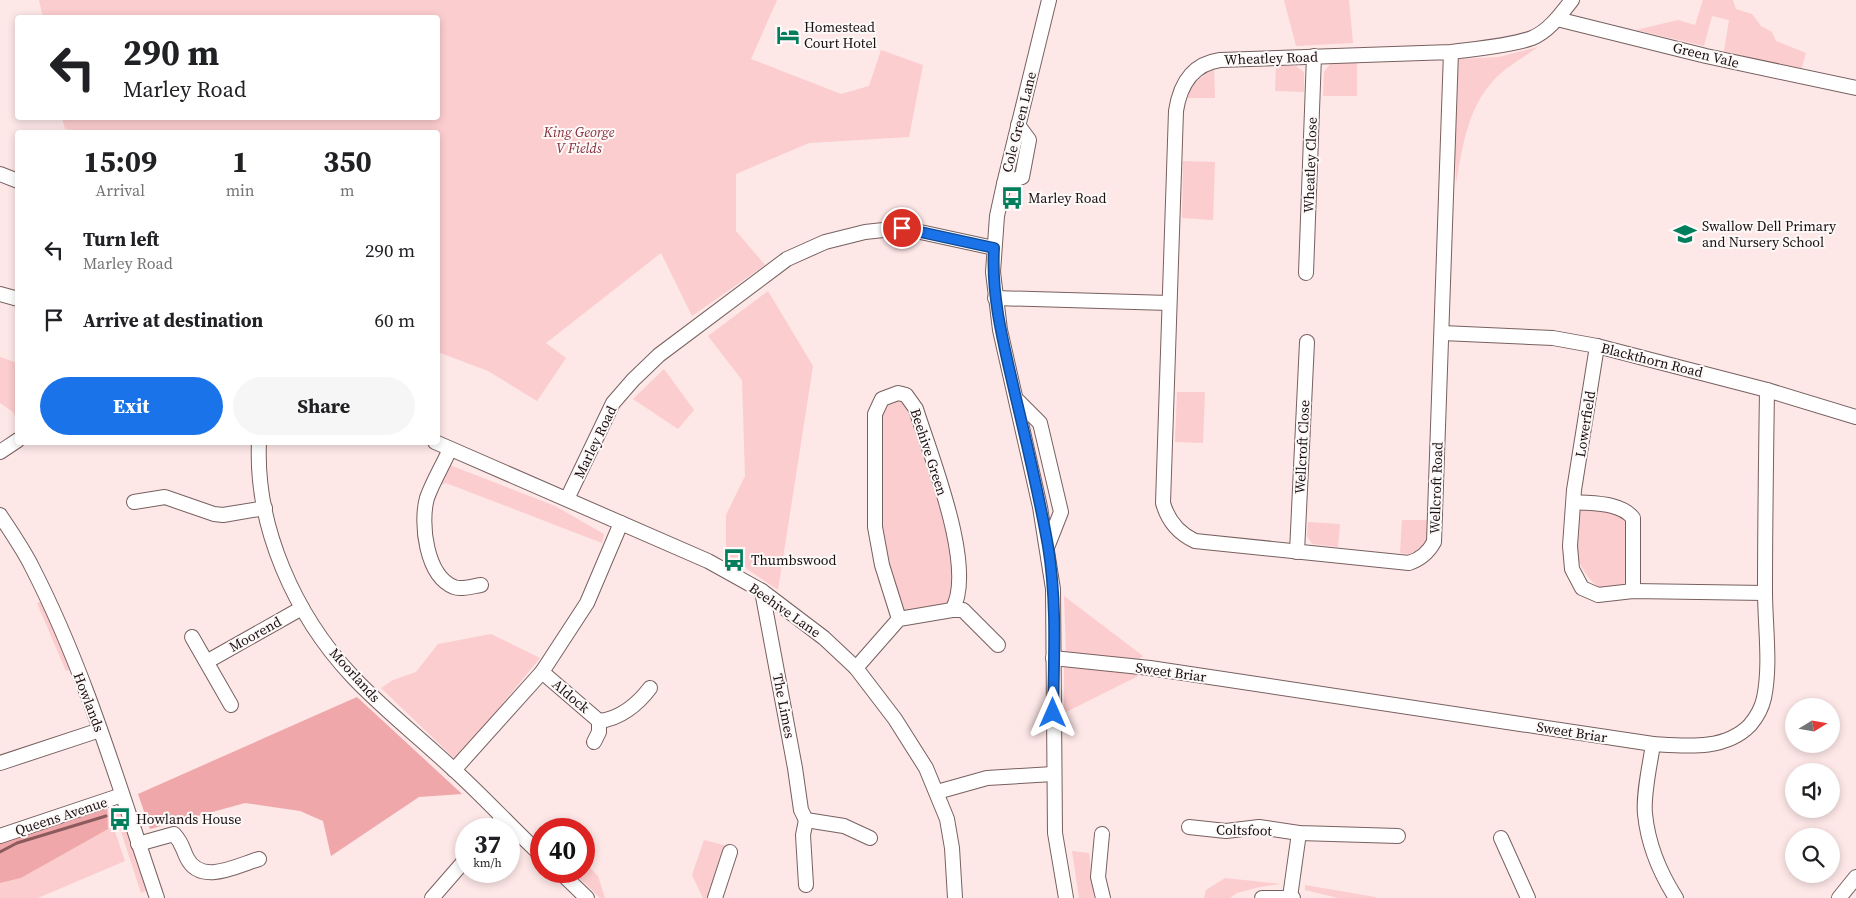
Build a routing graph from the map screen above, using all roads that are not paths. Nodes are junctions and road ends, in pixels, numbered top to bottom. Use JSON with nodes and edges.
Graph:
{"nodes":[{"id":1,"x":1572,"y":0,"type":"edge"},
{"id":2,"x":1044,"y":1,"type":"edge"},
{"id":3,"x":1557,"y":19,"type":"junction"},
{"id":4,"x":1451,"y":52,"type":"junction"},
{"id":5,"x":1314,"y":56,"type":"junction"},
{"id":6,"x":1856,"y":88,"type":"edge"},
{"id":7,"x":0,"y":174,"type":"edge"},
{"id":8,"x":15,"y":180,"type":"edge"},
{"id":9,"x":994,"y":248,"type":"junction"},
{"id":10,"x":1306,"y":273,"type":"dead end"},
{"id":11,"x":0,"y":294,"type":"edge"},
{"id":12,"x":15,"y":298,"type":"edge"},
{"id":13,"x":995,"y":298,"type":"junction"},
{"id":14,"x":1169,"y":303,"type":"junction"},
{"id":15,"x":1442,"y":333,"type":"junction"},
{"id":16,"x":1307,"y":342,"type":"dead end"},
{"id":17,"x":1597,"y":346,"type":"junction"},
{"id":18,"x":1767,"y":390,"type":"junction"},
{"id":19,"x":1017,"y":400,"type":"junction"},
{"id":20,"x":1856,"y":417,"type":"edge"},
{"id":21,"x":15,"y":442,"type":"edge"},
{"id":22,"x":440,"y":444,"type":"edge"},
{"id":23,"x":259,"y":445,"type":"edge"},
{"id":24,"x":450,"y":449,"type":"junction"},
{"id":25,"x":0,"y":452,"type":"edge"},
{"id":26,"x":568,"y":499,"type":"junction"},
{"id":27,"x":134,"y":502,"type":"dead end"},
{"id":28,"x":1575,"y":502,"type":"junction"},
{"id":29,"x":265,"y":508,"type":"junction"},
{"id":30,"x":0,"y":515,"type":"edge"},
{"id":31,"x":621,"y":523,"type":"junction"},
{"id":32,"x":1048,"y":546,"type":"junction"},
{"id":33,"x":1297,"y":552,"type":"junction"},
{"id":34,"x":481,"y":585,"type":"dead end"},
{"id":35,"x":762,"y":591,"type":"junction"},
{"id":36,"x":1633,"y":591,"type":"junction"},
{"id":37,"x":1765,"y":593,"type":"junction"},
{"id":38,"x":302,"y":608,"type":"junction"},
{"id":39,"x":952,"y":610,"type":"junction"},
{"id":40,"x":899,"y":619,"type":"junction"},
{"id":41,"x":192,"y":637,"type":"dead end"},
{"id":42,"x":998,"y":645,"type":"dead end"},
{"id":43,"x":1054,"y":658,"type":"junction"},
{"id":44,"x":208,"y":660,"type":"junction"},
{"id":45,"x":856,"y":668,"type":"junction"},
{"id":46,"x":542,"y":672,"type":"junction"},
{"id":47,"x":650,"y":688,"type":"dead end"},
{"id":48,"x":231,"y":705,"type":"dead end"},
{"id":49,"x":600,"y":721,"type":"junction"},
{"id":50,"x":100,"y":730,"type":"junction"},
{"id":51,"x":594,"y":742,"type":"dead end"},
{"id":52,"x":1653,"y":744,"type":"junction"},
{"id":53,"x":0,"y":763,"type":"edge"},
{"id":54,"x":454,"y":770,"type":"junction"},
{"id":55,"x":1053,"y":774,"type":"junction"},
{"id":56,"x":937,"y":792,"type":"junction"},
{"id":57,"x":122,"y":796,"type":"junction"},
{"id":58,"x":493,"y":818,"type":"edge"},
{"id":59,"x":806,"y":820,"type":"junction"},
{"id":60,"x":1189,"y":827,"type":"dead end"},
{"id":61,"x":1299,"y":833,"type":"junction"},
{"id":62,"x":1102,"y":834,"type":"dead end"},
{"id":63,"x":0,"y":836,"type":"edge"},
{"id":64,"x":1398,"y":836,"type":"dead end"},
{"id":65,"x":870,"y":838,"type":"dead end"},
{"id":66,"x":1502,"y":838,"type":"dead end"},
{"id":67,"x":138,"y":844,"type":"junction"},
{"id":68,"x":730,"y":852,"type":"dead end"},
{"id":69,"x":259,"y":858,"type":"dead end"},
{"id":70,"x":455,"y":872,"type":"edge"},
{"id":71,"x":1856,"y":877,"type":"edge"},
{"id":72,"x":571,"y":883,"type":"edge"},
{"id":73,"x":806,"y":885,"type":"dead end"},
{"id":74,"x":157,"y":898,"type":"edge"},
{"id":75,"x":432,"y":898,"type":"edge"},
{"id":76,"x":587,"y":898,"type":"edge"},
{"id":77,"x":715,"y":898,"type":"edge"},
{"id":78,"x":955,"y":898,"type":"edge"},
{"id":79,"x":1066,"y":898,"type":"edge"},
{"id":80,"x":1102,"y":898,"type":"edge"},
{"id":81,"x":1262,"y":898,"type":"edge"},
{"id":82,"x":1292,"y":898,"type":"edge"},
{"id":83,"x":1528,"y":898,"type":"edge"},
{"id":84,"x":1676,"y":898,"type":"edge"},
{"id":85,"x":1839,"y":898,"type":"edge"}],
"edges":[{"from":1,"to":3,"type":"street","name":"Wheatley Road"},
{"from":2,"to":9,"type":"street","name":"Cole Green Lane"},
{"from":3,"to":4,"type":"street","name":"Wheatley Road"},
{"from":3,"to":6,"type":"street","name":"Green Vale"},
{"from":4,"to":5,"type":"street","name":"Wheatley Road"},
{"from":4,"to":15,"type":"street","name":"Wellcroft Road"},
{"from":5,"to":10,"type":"street","name":"Wheatley Close"},
{"from":5,"to":14,"type":"street","name":"Wheatley Road"},
{"from":7,"to":8,"type":"street"},
{"from":9,"to":13,"type":"street","name":"Cole Green Lane"},
{"from":9,"to":26,"type":"street","name":"Marley Road"},
{"from":11,"to":12,"type":"street"},
{"from":13,"to":14,"type":"street"},
{"from":13,"to":19,"type":"street","name":"Cole Green Lane"},
{"from":14,"to":33,"type":"street","name":"Wellcroft Road"},
{"from":15,"to":17,"type":"street","name":"Blackthorn Road"},
{"from":15,"to":33,"type":"street","name":"Wellcroft Road"},
{"from":16,"to":33,"type":"street","name":"Wellcroft Close"},
{"from":17,"to":18,"type":"street","name":"Blackthorn Road"},
{"from":17,"to":28,"type":"street","name":"Lowerfield"},
{"from":18,"to":20,"type":"street","name":"Blackthorn Road"},
{"from":18,"to":37,"type":"street","name":"Sweet Briar"},
{"from":19,"to":32,"type":"street","name":"Cole Green Lane"},
{"from":19,"to":32,"type":"street"},
{"from":21,"to":25,"type":"street"},
{"from":22,"to":24,"type":"street","name":"Beehive Lane"},
{"from":23,"to":29,"type":"street","name":"Moorlands"},
{"from":24,"to":26,"type":"street","name":"Beehive Lane"},
{"from":24,"to":34,"type":"street"},
{"from":26,"to":31,"type":"street","name":"Beehive Lane"},
{"from":27,"to":29,"type":"street"},
{"from":28,"to":36,"type":"street"},
{"from":28,"to":36,"type":"street","name":"Lowerfield"},
{"from":29,"to":38,"type":"street","name":"Moorlands"},
{"from":30,"to":50,"type":"street","name":"Howlands"},
{"from":31,"to":35,"type":"street","name":"Beehive Lane"},
{"from":31,"to":46,"type":"street"},
{"from":32,"to":43,"type":"street","name":"Cole Green Lane"},
{"from":35,"to":45,"type":"street","name":"Beehive Lane"},
{"from":35,"to":59,"type":"street","name":"The Limes"},
{"from":36,"to":37,"type":"street","name":"Lowerfield"},
{"from":37,"to":52,"type":"street","name":"Sweet Briar"},
{"from":38,"to":44,"type":"street","name":"Moorend"},
{"from":38,"to":54,"type":"street","name":"Moorlands"},
{"from":39,"to":40,"type":"street"},
{"from":39,"to":40,"type":"street","name":"Beehive Green"},
{"from":39,"to":42,"type":"street"},
{"from":40,"to":45,"type":"street"},
{"from":41,"to":44,"type":"street"},
{"from":43,"to":52,"type":"street","name":"Sweet Briar"},
{"from":43,"to":55,"type":"street","name":"Cole Green Lane"},
{"from":44,"to":48,"type":"street"},
{"from":45,"to":56,"type":"street","name":"Beehive Lane"},
{"from":46,"to":49,"type":"street","name":"Aldock"},
{"from":46,"to":54,"type":"street"},
{"from":47,"to":49,"type":"street","name":"Aldock"},
{"from":49,"to":51,"type":"street","name":"Aldock"},
{"from":50,"to":53,"type":"street"},
{"from":50,"to":57,"type":"street","name":"Howlands"},
{"from":52,"to":84,"type":"street"},
{"from":54,"to":58,"type":"street","name":"Moorlands"},
{"from":55,"to":56,"type":"street"},
{"from":55,"to":79,"type":"street","name":"Cole Green Lane"},
{"from":56,"to":78,"type":"street","name":"Beehive Lane"},
{"from":57,"to":63,"type":"street","name":"Queens Avenue"},
{"from":57,"to":67,"type":"street","name":"Howlands"},
{"from":59,"to":65,"type":"street"},
{"from":59,"to":73,"type":"street","name":"The Limes"},
{"from":60,"to":61,"type":"street","name":"Coltsfoot"},
{"from":61,"to":64,"type":"street","name":"Coltsfoot"},
{"from":61,"to":82,"type":"street"},
{"from":62,"to":80,"type":"street"},
{"from":66,"to":83,"type":"street"},
{"from":67,"to":69,"type":"street"},
{"from":67,"to":74,"type":"street","name":"Howlands"},
{"from":68,"to":77,"type":"street"},
{"from":70,"to":75,"type":"street"},
{"from":71,"to":85,"type":"street"},
{"from":72,"to":76,"type":"street"},
{"from":81,"to":82,"type":"street"}]}
